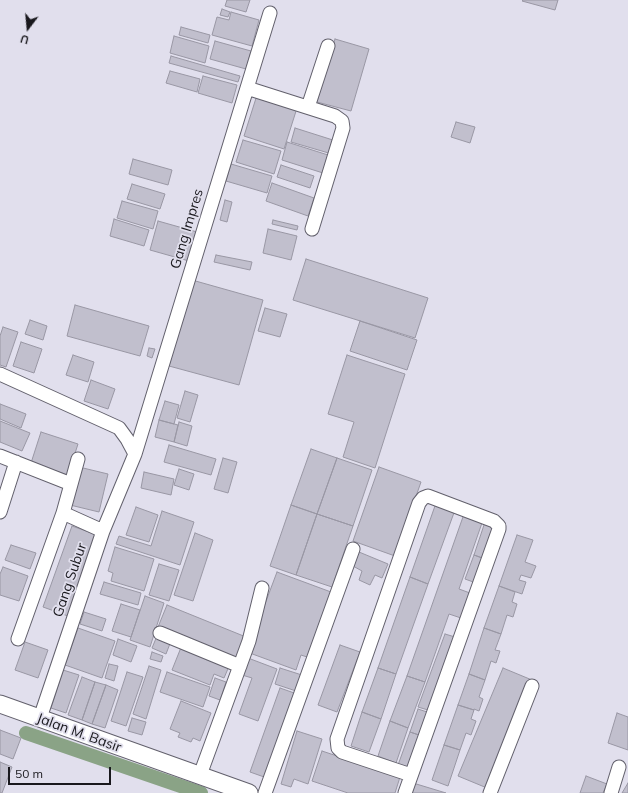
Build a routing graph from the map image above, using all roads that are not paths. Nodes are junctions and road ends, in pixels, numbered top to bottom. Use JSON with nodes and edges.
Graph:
{"nodes":[{"id":1,"x":270,"y":13,"type":"dead end"},
{"id":2,"x":328,"y":46,"type":"dead end"},
{"id":3,"x":247,"y":88,"type":"junction"},
{"id":4,"x":308,"y":107,"type":"junction"},
{"id":5,"x":312,"y":230,"type":"dead end"},
{"id":6,"x":0,"y":374,"type":"edge"},
{"id":7,"x":135,"y":454,"type":"junction"},
{"id":8,"x":0,"y":456,"type":"edge"},
{"id":9,"x":78,"y":459,"type":"dead end"},
{"id":10,"x":16,"y":462,"type":"junction"},
{"id":11,"x":5,"y":478,"type":"edge"},
{"id":12,"x":71,"y":484,"type":"junction"},
{"id":13,"x":0,"y":512,"type":"edge"},
{"id":14,"x":63,"y":513,"type":"junction"},
{"id":15,"x":104,"y":531,"type":"junction"},
{"id":16,"x":353,"y":549,"type":"dead end"},
{"id":17,"x":262,"y":588,"type":"dead end"},
{"id":18,"x":160,"y":633,"type":"dead end"},
{"id":19,"x":18,"y":639,"type":"dead end"},
{"id":20,"x":240,"y":666,"type":"junction"},
{"id":21,"x":532,"y":686,"type":"dead end"},
{"id":22,"x":0,"y":704,"type":"edge"},
{"id":23,"x":40,"y":718,"type":"junction"},
{"id":24,"x":619,"y":767,"type":"dead end"},
{"id":25,"x":200,"y":775,"type":"junction"},
{"id":26,"x":411,"y":775,"type":"junction"},
{"id":27,"x":249,"y":793,"type":"edge"},
{"id":28,"x":264,"y":793,"type":"edge"},
{"id":29,"x":405,"y":793,"type":"edge"},
{"id":30,"x":490,"y":793,"type":"edge"},
{"id":31,"x":611,"y":793,"type":"edge"}],
"edges":[{"from":1,"to":3,"type":"street","name":"Gang Impres"},
{"from":2,"to":4,"type":"street"},
{"from":3,"to":4,"type":"street"},
{"from":3,"to":7,"type":"street","name":"Gang Impres"},
{"from":4,"to":5,"type":"street"},
{"from":6,"to":7,"type":"street"},
{"from":7,"to":15,"type":"street","name":"Gang Subur"},
{"from":8,"to":10,"type":"street"},
{"from":9,"to":12,"type":"street"},
{"from":10,"to":11,"type":"street"},
{"from":10,"to":12,"type":"street"},
{"from":11,"to":13,"type":"street"},
{"from":12,"to":14,"type":"street"},
{"from":14,"to":15,"type":"street"},
{"from":14,"to":19,"type":"street"},
{"from":15,"to":23,"type":"street","name":"Gang Subur"},
{"from":16,"to":28,"type":"street"},
{"from":17,"to":20,"type":"street"},
{"from":18,"to":20,"type":"street"},
{"from":20,"to":25,"type":"street"},
{"from":21,"to":30,"type":"street"},
{"from":22,"to":23,"type":"main road","name":"Jalan M. Basir"},
{"from":23,"to":25,"type":"main road","name":"Jalan M. Basir"},
{"from":24,"to":31,"type":"street"},
{"from":25,"to":27,"type":"main road","name":"Jalan M. Basir"},
{"from":26,"to":26,"type":"street"},
{"from":26,"to":29,"type":"street"}]}
